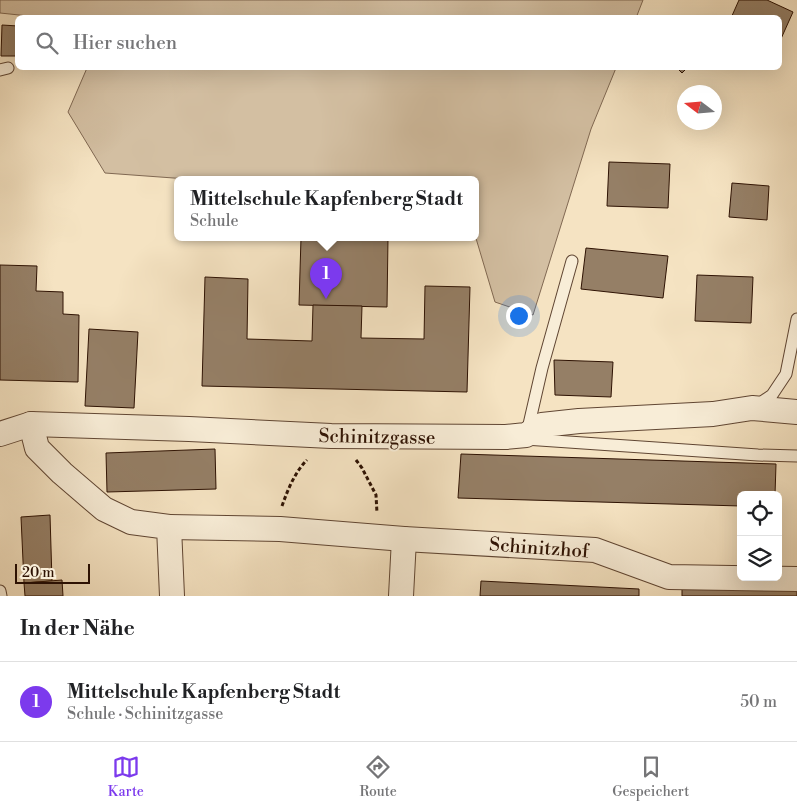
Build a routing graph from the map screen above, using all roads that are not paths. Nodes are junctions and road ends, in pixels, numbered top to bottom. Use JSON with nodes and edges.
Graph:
{"nodes":[{"id":1,"x":572,"y":262,"type":"dead end"},
{"id":2,"x":797,"y":319,"type":"edge"},
{"id":3,"x":752,"y":408,"type":"junction"},
{"id":4,"x":797,"y":412,"type":"edge"},
{"id":5,"x":32,"y":424,"type":"junction"},
{"id":6,"x":0,"y":434,"type":"edge"},
{"id":7,"x":516,"y":436,"type":"junction"},
{"id":8,"x":797,"y":456,"type":"edge"},
{"id":9,"x":169,"y":528,"type":"junction"},
{"id":10,"x":404,"y":540,"type":"junction"},
{"id":11,"x":797,"y":579,"type":"edge"},
{"id":12,"x":669,"y":587,"type":"edge"},
{"id":13,"x":0,"y":591,"type":"edge"},
{"id":14,"x":1,"y":596,"type":"edge"},
{"id":15,"x":172,"y":596,"type":"edge"},
{"id":16,"x":400,"y":596,"type":"edge"}],
"edges":[{"from":1,"to":7,"type":"lane"},
{"from":2,"to":3,"type":"lane","name":"Schinitzgasse"},
{"from":3,"to":4,"type":"street","name":"Schinitzgasse"},
{"from":3,"to":7,"type":"street","name":"Schinitzgasse"},
{"from":5,"to":6,"type":"street","name":"Schinitzgasse"},
{"from":5,"to":7,"type":"street","name":"Schinitzgasse"},
{"from":5,"to":9,"type":"street","name":"Schinitzhof"},
{"from":7,"to":8,"type":"lane"},
{"from":9,"to":10,"type":"street","name":"Schinitzhof"},
{"from":9,"to":15,"type":"street"},
{"from":10,"to":12,"type":"street","name":"Schinitzhof"},
{"from":10,"to":16,"type":"street"},
{"from":11,"to":12,"type":"street","name":"Schinitzhof"},
{"from":13,"to":14,"type":"lane"}]}
